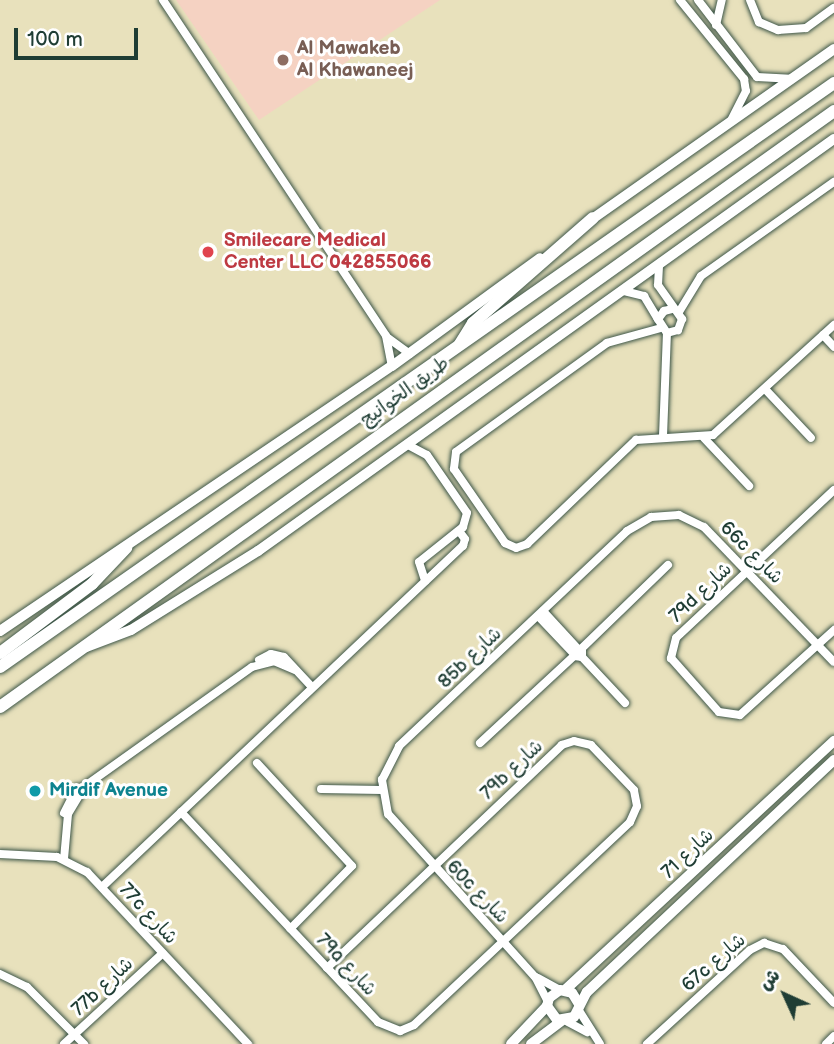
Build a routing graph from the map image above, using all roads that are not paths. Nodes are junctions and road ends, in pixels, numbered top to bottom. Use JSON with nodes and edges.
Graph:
{"nodes":[{"id":1,"x":163,"y":0,"type":"edge"},
{"id":2,"x":683,"y":0,"type":"edge"},
{"id":3,"x":698,"y":0,"type":"edge"},
{"id":4,"x":721,"y":0,"type":"edge"},
{"id":5,"x":750,"y":0,"type":"edge"},
{"id":6,"x":834,"y":8,"type":"edge"},
{"id":7,"x":706,"y":10,"type":"junction"},
{"id":8,"x":716,"y":25,"type":"junction"},
{"id":9,"x":834,"y":49,"type":"edge"},
{"id":10,"x":793,"y":79,"type":"junction"},
{"id":11,"x":834,"y":83,"type":"edge"},
{"id":12,"x":834,"y":111,"type":"edge"},
{"id":13,"x":729,"y":124,"type":"junction"},
{"id":14,"x":834,"y":139,"type":"edge"},
{"id":15,"x":834,"y":182,"type":"edge"},
{"id":16,"x":593,"y":218,"type":"junction"},
{"id":17,"x":659,"y":266,"type":"junction"},
{"id":18,"x":624,"y":290,"type":"junction"},
{"id":19,"x":676,"y":311,"type":"junction"},
{"id":20,"x":662,"y":323,"type":"junction"},
{"id":21,"x":834,"y":325,"type":"edge"},
{"id":22,"x":823,"y":335,"type":"junction"},
{"id":23,"x":386,"y":336,"type":"junction"},
{"id":24,"x":459,"y":347,"type":"junction"},
{"id":25,"x":834,"y":347,"type":"edge"},
{"id":26,"x":410,"y":354,"type":"junction"},
{"id":27,"x":392,"y":366,"type":"junction"},
{"id":28,"x":765,"y":389,"type":"junction"},
{"id":29,"x":663,"y":436,"type":"junction"},
{"id":30,"x":704,"y":438,"type":"junction"},
{"id":31,"x":811,"y":438,"type":"dead end"},
{"id":32,"x":408,"y":445,"type":"junction"},
{"id":33,"x":749,"y":486,"type":"dead end"},
{"id":34,"x":834,"y":490,"type":"edge"},
{"id":35,"x":459,"y":531,"type":"junction"},
{"id":36,"x":627,"y":531,"type":"joint"},
{"id":37,"x":125,"y":548,"type":"junction"},
{"id":38,"x":668,"y":565,"type":"dead end"},
{"id":39,"x":748,"y":570,"type":"junction"},
{"id":40,"x":425,"y":581,"type":"junction"},
{"id":41,"x":541,"y":613,"type":"junction"},
{"id":42,"x":834,"y":630,"type":"edge"},
{"id":43,"x":0,"y":631,"type":"edge"},
{"id":44,"x":818,"y":645,"type":"junction"},
{"id":45,"x":82,"y":648,"type":"junction"},
{"id":46,"x":0,"y":653,"type":"edge"},
{"id":47,"x":578,"y":653,"type":"junction"},
{"id":48,"x":834,"y":662,"type":"edge"},
{"id":49,"x":0,"y":667,"type":"edge"},
{"id":50,"x":312,"y":687,"type":"junction"},
{"id":51,"x":625,"y":703,"type":"dead end"},
{"id":52,"x":0,"y":707,"type":"edge"},
{"id":53,"x":834,"y":741,"type":"edge"},
{"id":54,"x":480,"y":743,"type":"dead end"},
{"id":55,"x":834,"y":760,"type":"edge"},
{"id":56,"x":257,"y":763,"type":"dead end"},
{"id":57,"x":321,"y":789,"type":"dead end"},
{"id":58,"x":382,"y":790,"type":"junction"},
{"id":59,"x":181,"y":812,"type":"junction"},
{"id":60,"x":0,"y":855,"type":"edge"},
{"id":61,"x":64,"y":859,"type":"junction"},
{"id":62,"x":432,"y":867,"type":"junction"},
{"id":63,"x":102,"y":887,"type":"junction"},
{"id":64,"x":290,"y":929,"type":"junction"},
{"id":65,"x":503,"y":942,"type":"junction"},
{"id":66,"x":163,"y":953,"type":"junction"},
{"id":67,"x":327,"y":968,"type":"junction"},
{"id":68,"x":0,"y":974,"type":"edge"},
{"id":69,"x":535,"y":977,"type":"junction"},
{"id":70,"x":563,"y":990,"type":"junction"},
{"id":71,"x":834,"y":1003,"type":"edge"},
{"id":72,"x":547,"y":1004,"type":"junction"},
{"id":73,"x":578,"y":1006,"type":"junction"},
{"id":74,"x":564,"y":1021,"type":"junction"},
{"id":75,"x":75,"y":1034,"type":"junction"},
{"id":76,"x":592,"y":1036,"type":"junction"},
{"id":77,"x":834,"y":1036,"type":"edge"},
{"id":78,"x":64,"y":1044,"type":"edge"},
{"id":79,"x":84,"y":1044,"type":"edge"},
{"id":80,"x":248,"y":1044,"type":"edge"},
{"id":81,"x":511,"y":1044,"type":"edge"},
{"id":82,"x":531,"y":1044,"type":"edge"},
{"id":83,"x":600,"y":1044,"type":"edge"},
{"id":84,"x":647,"y":1044,"type":"edge"},
{"id":85,"x":826,"y":1044,"type":"edge"}],
"edges":[{"from":1,"to":23,"type":"street"},
{"from":2,"to":7,"type":"street"},
{"from":2,"to":13,"type":"street"},
{"from":3,"to":7,"type":"street"},
{"from":4,"to":7,"type":"street"},
{"from":4,"to":8,"type":"street"},
{"from":5,"to":6,"type":"street"},
{"from":7,"to":8,"type":"street"},
{"from":8,"to":10,"type":"street"},
{"from":9,"to":10,"type":"street"},
{"from":10,"to":13,"type":"street"},
{"from":11,"to":24,"type":"highway","name":"طريق الخوانيج"},
{"from":12,"to":45,"type":"highway","name":"طريق الخوانيج"},
{"from":13,"to":16,"type":"street"},
{"from":14,"to":17,"type":"street"},
{"from":15,"to":19,"type":"street"},
{"from":16,"to":24,"type":"highway"},
{"from":16,"to":26,"type":"street"},
{"from":17,"to":18,"type":"street"},
{"from":17,"to":19,"type":"street"},
{"from":18,"to":20,"type":"street"},
{"from":18,"to":32,"type":"street"},
{"from":19,"to":20,"type":"street"},
{"from":19,"to":20,"type":"street"},
{"from":20,"to":29,"type":"street"},
{"from":20,"to":29,"type":"street"},
{"from":21,"to":22,"type":"street"},
{"from":22,"to":25,"type":"street"},
{"from":22,"to":28,"type":"street"},
{"from":23,"to":26,"type":"street"},
{"from":23,"to":27,"type":"street"},
{"from":24,"to":49,"type":"highway","name":"طريق الخوانيج"},
{"from":26,"to":27,"type":"street"},
{"from":27,"to":37,"type":"street"},
{"from":28,"to":30,"type":"street"},
{"from":28,"to":31,"type":"street"},
{"from":29,"to":30,"type":"street"},
{"from":30,"to":33,"type":"street"},
{"from":32,"to":35,"type":"street"},
{"from":32,"to":45,"type":"street"},
{"from":34,"to":39,"type":"street","name":"79d شارع"},
{"from":35,"to":40,"type":"street"},
{"from":35,"to":40,"type":"street"},
{"from":36,"to":39,"type":"street","name":"66c شارع"},
{"from":36,"to":41,"type":"street","name":"85b شارع"},
{"from":37,"to":43,"type":"street"},
{"from":37,"to":46,"type":"highway"},
{"from":38,"to":47,"type":"street"},
{"from":39,"to":44,"type":"street","name":"66c شارع"},
{"from":39,"to":44,"type":"street","name":"79d شارع"},
{"from":40,"to":50,"type":"street"},
{"from":41,"to":47,"type":"street"},
{"from":41,"to":58,"type":"street","name":"85b شارع"},
{"from":42,"to":44,"type":"street","name":"79d شارع"},
{"from":44,"to":48,"type":"street","name":"66c شارع"},
{"from":45,"to":52,"type":"highway","name":"طريق الخوانيج"},
{"from":47,"to":51,"type":"street"},
{"from":47,"to":54,"type":"street"},
{"from":50,"to":59,"type":"street"},
{"from":50,"to":61,"type":"street"},
{"from":53,"to":70,"type":"street","name":"شارع 71"},
{"from":55,"to":73,"type":"street","name":"شارع 71"},
{"from":56,"to":64,"type":"street"},
{"from":57,"to":58,"type":"street"},
{"from":58,"to":62,"type":"street","name":"60c شارع"},
{"from":59,"to":63,"type":"street"},
{"from":59,"to":64,"type":"street","name":"79a شارع"},
{"from":60,"to":61,"type":"street"},
{"from":61,"to":63,"type":"street","name":"77c شارع"},
{"from":62,"to":65,"type":"street","name":"60c شارع"},
{"from":62,"to":65,"type":"street","name":"79b شارع"},
{"from":62,"to":67,"type":"street","name":"79b شارع"},
{"from":63,"to":66,"type":"street","name":"77c شارع"},
{"from":64,"to":67,"type":"street","name":"79a شارع"},
{"from":65,"to":67,"type":"street","name":"79a شارع"},
{"from":65,"to":69,"type":"street","name":"60c شارع"},
{"from":66,"to":75,"type":"street","name":"77b شارع"},
{"from":66,"to":80,"type":"street","name":"77c شارع"},
{"from":68,"to":75,"type":"street"},
{"from":69,"to":70,"type":"street","name":"60c شارع"},
{"from":69,"to":72,"type":"street","name":"60c شارع"},
{"from":70,"to":72,"type":"street","name":"شارع 71"},
{"from":70,"to":73,"type":"street"},
{"from":71,"to":84,"type":"street","name":"67c شارع"},
{"from":72,"to":74,"type":"street"},
{"from":72,"to":81,"type":"street"},
{"from":73,"to":74,"type":"street","name":"شارع 71"},
{"from":73,"to":76,"type":"street"},
{"from":74,"to":76,"type":"street"},
{"from":74,"to":82,"type":"street"},
{"from":75,"to":78,"type":"street","name":"77b شارع"},
{"from":75,"to":79,"type":"street"},
{"from":76,"to":83,"type":"street"},
{"from":77,"to":85,"type":"street"}]}
